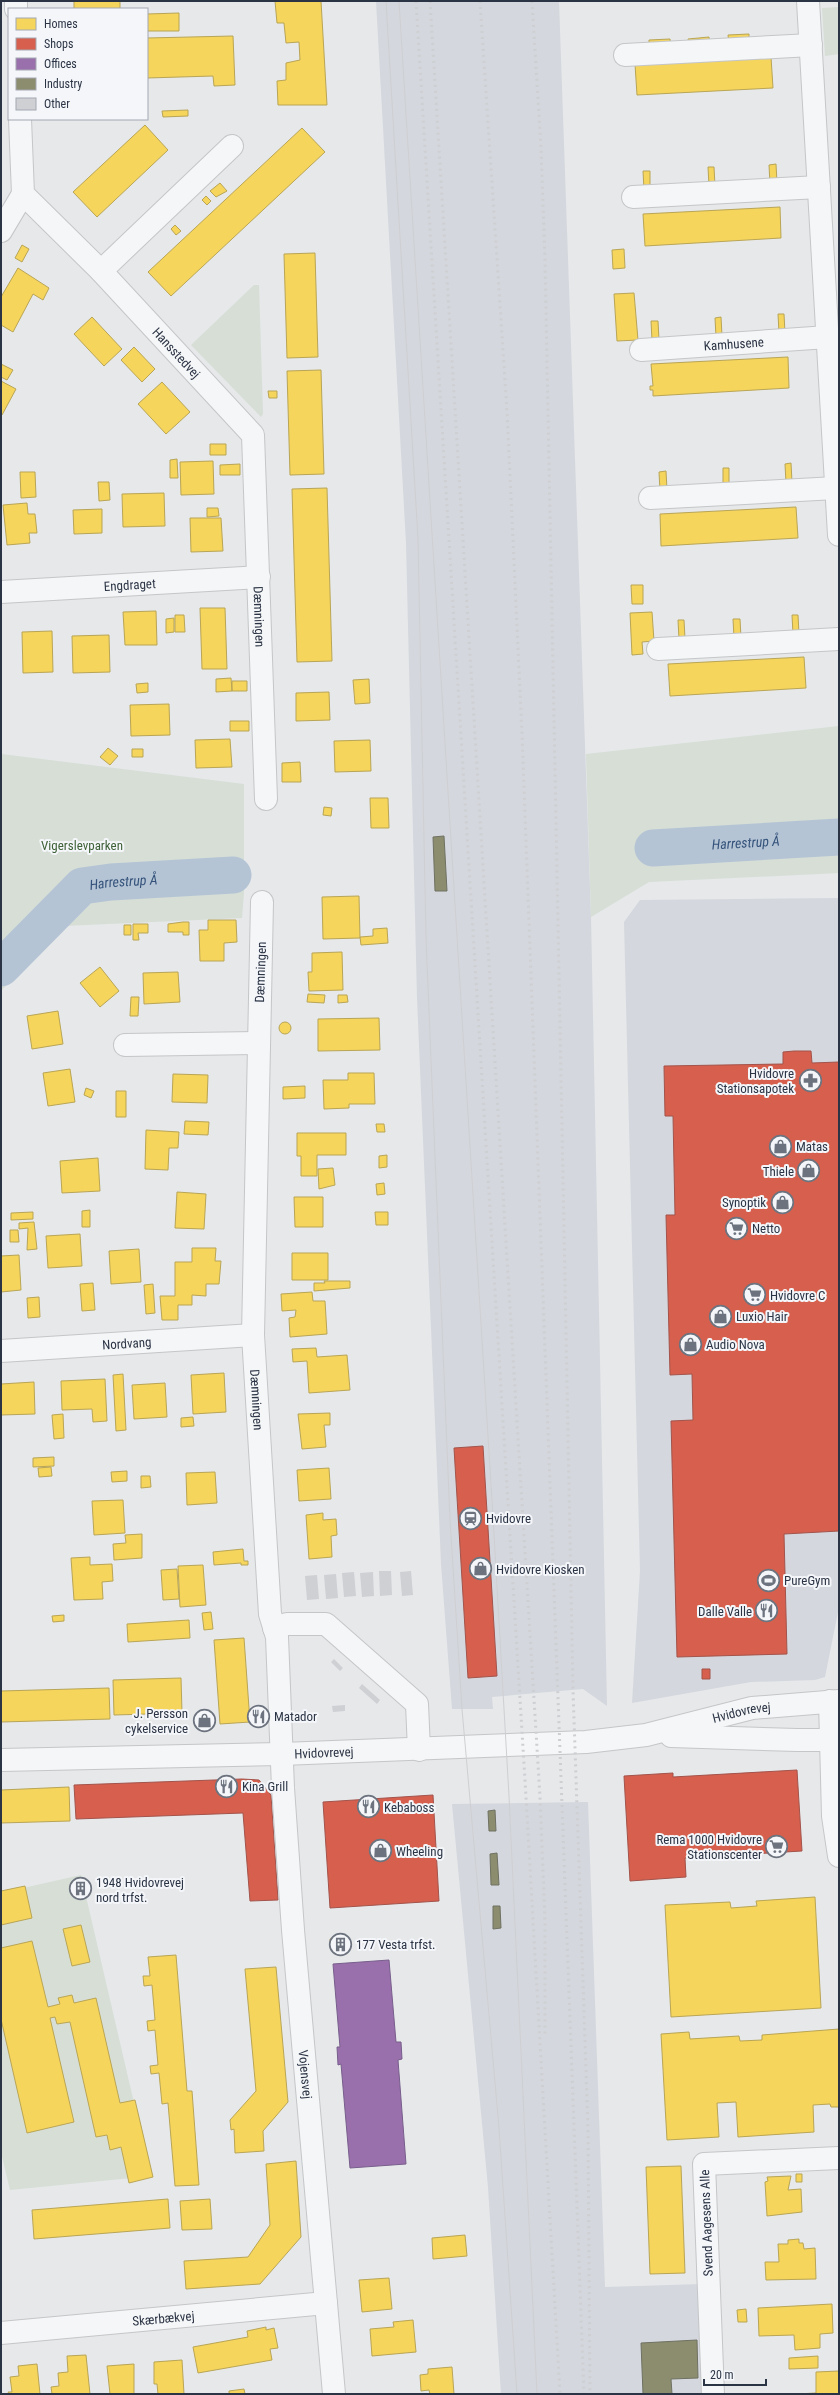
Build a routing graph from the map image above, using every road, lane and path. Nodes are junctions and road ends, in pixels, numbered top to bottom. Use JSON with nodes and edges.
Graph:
{"nodes":[{"id":1,"x":808,"y":1,"type":"edge"},
{"id":2,"x":811,"y":45,"type":"junction"},
{"id":3,"x":625,"y":55,"type":"dead end"},
{"id":4,"x":20,"y":120,"type":"edge"},
{"id":5,"x":232,"y":146,"type":"dead end"},
{"id":6,"x":819,"y":187,"type":"junction"},
{"id":7,"x":23,"y":194,"type":"junction"},
{"id":8,"x":633,"y":197,"type":"dead end"},
{"id":9,"x":1,"y":231,"type":"edge"},
{"id":10,"x":101,"y":271,"type":"junction"},
{"id":11,"x":828,"y":337,"type":"junction"},
{"id":12,"x":641,"y":350,"type":"dead end"},
{"id":13,"x":253,"y":435,"type":"joint"},
{"id":14,"x":836,"y":488,"type":"junction"},
{"id":15,"x":650,"y":498,"type":"dead end"},
{"id":16,"x":839,"y":535,"type":"edge"},
{"id":17,"x":259,"y":577,"type":"junction"},
{"id":18,"x":1,"y":592,"type":"edge"},
{"id":19,"x":839,"y":639,"type":"edge"},
{"id":20,"x":658,"y":649,"type":"dead end"},
{"id":21,"x":266,"y":799,"type":"dead end"},
{"id":22,"x":262,"y":902,"type":"dead end"},
{"id":23,"x":258,"y":1043,"type":"junction"},
{"id":24,"x":125,"y":1045,"type":"dead end"},
{"id":25,"x":252,"y":1335,"type":"junction"},
{"id":26,"x":1,"y":1351,"type":"edge"},
{"id":27,"x":274,"y":1628,"type":"junction"},
{"id":28,"x":835,"y":1701,"type":"edge"},
{"id":29,"x":646,"y":1735,"type":"junction"},
{"id":30,"x":835,"y":1740,"type":"edge"},
{"id":31,"x":419,"y":1750,"type":"junction"},
{"id":32,"x":282,"y":1754,"type":"junction"},
{"id":33,"x":1,"y":1760,"type":"edge"},
{"id":34,"x":839,"y":1856,"type":"edge"},
{"id":35,"x":839,"y":2158,"type":"edge"},
{"id":36,"x":326,"y":2303,"type":"junction"},
{"id":37,"x":1,"y":2333,"type":"edge"},
{"id":38,"x":334,"y":2394,"type":"edge"},
{"id":39,"x":713,"y":2394,"type":"edge"}],
"edges":[{"from":1,"to":2,"type":"street"},
{"from":2,"to":3,"type":"street"},
{"from":2,"to":6,"type":"street"},
{"from":4,"to":7,"type":"street"},
{"from":5,"to":10,"type":"street"},
{"from":6,"to":8,"type":"street"},
{"from":6,"to":11,"type":"street"},
{"from":7,"to":9,"type":"street"},
{"from":7,"to":10,"type":"street","name":"Hansstedvej"},
{"from":10,"to":13,"type":"street","name":"Hansstedvej"},
{"from":11,"to":12,"type":"street","name":"Kamhusene"},
{"from":11,"to":14,"type":"street"},
{"from":13,"to":17,"type":"street","name":"Dæmningen"},
{"from":14,"to":15,"type":"street"},
{"from":14,"to":16,"type":"street"},
{"from":17,"to":18,"type":"street","name":"Engdraget"},
{"from":17,"to":21,"type":"street","name":"Dæmningen"},
{"from":19,"to":20,"type":"street"},
{"from":22,"to":23,"type":"street","name":"Dæmningen"},
{"from":23,"to":24,"type":"street"},
{"from":23,"to":25,"type":"street","name":"Dæmningen"},
{"from":25,"to":26,"type":"street","name":"Nordvang"},
{"from":25,"to":27,"type":"street","name":"Dæmningen"},
{"from":27,"to":31,"type":"street"},
{"from":27,"to":32,"type":"street","name":"Dæmningen"},
{"from":28,"to":29,"type":"street","name":"Hvidovrevej"},
{"from":28,"to":30,"type":"street"},
{"from":29,"to":30,"type":"street","name":"Hvidovrevej"},
{"from":29,"to":31,"type":"street","name":"Hvidovrevej"},
{"from":30,"to":34,"type":"street"},
{"from":31,"to":32,"type":"street","name":"Hvidovrevej"},
{"from":32,"to":33,"type":"street","name":"Hvidovrevej"},
{"from":32,"to":36,"type":"street","name":"Vojensvej"},
{"from":35,"to":39,"type":"street","name":"Svend Aagesens Alle"},
{"from":36,"to":37,"type":"street","name":"Skærbækvej"},
{"from":36,"to":38,"type":"street","name":"Vojensvej"}]}
